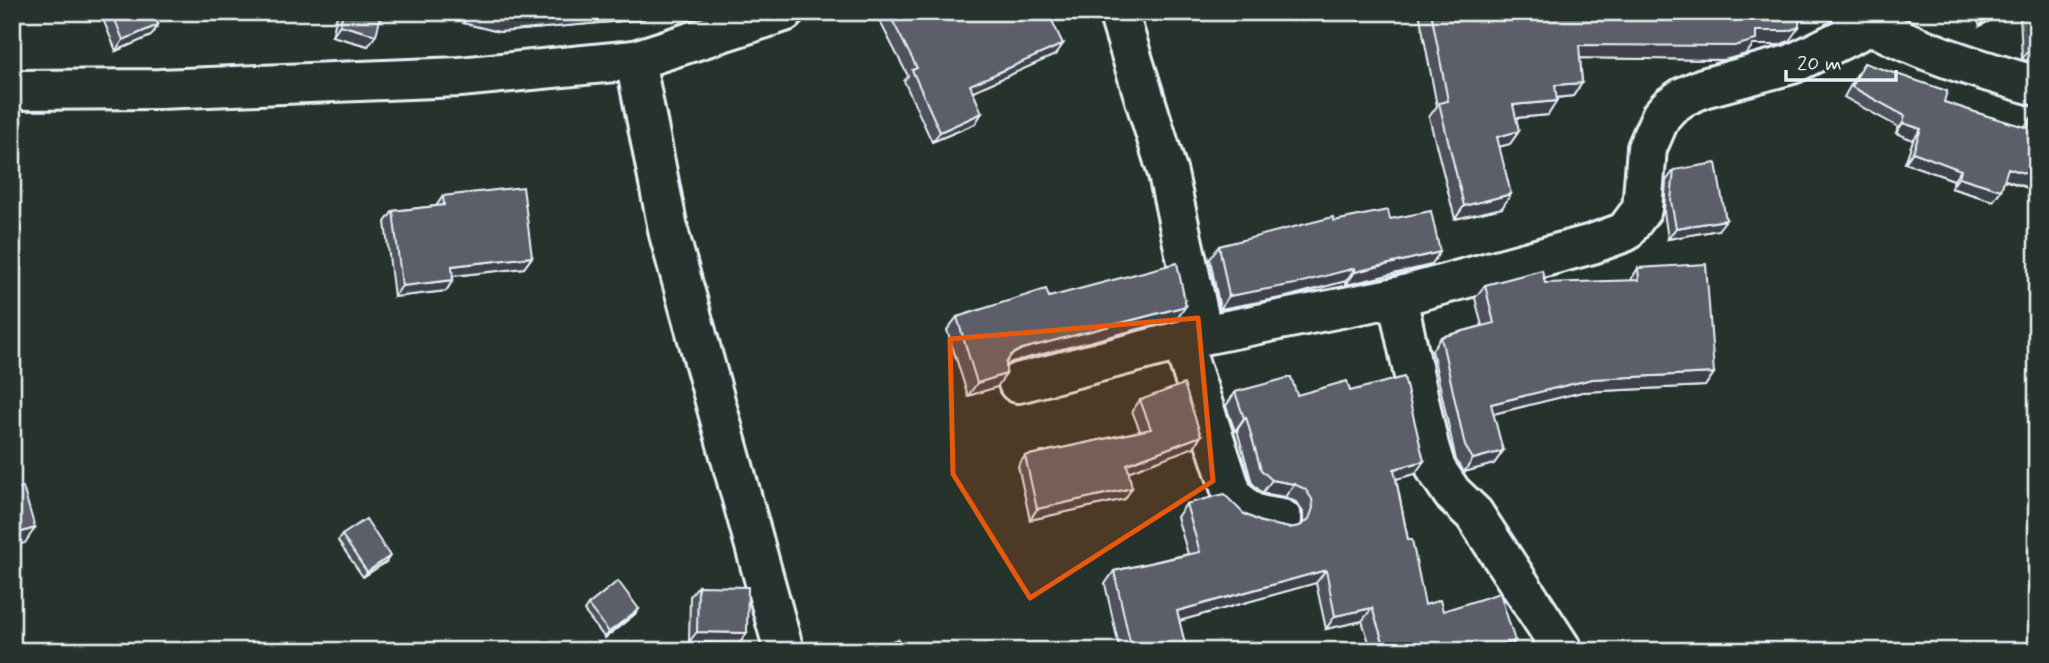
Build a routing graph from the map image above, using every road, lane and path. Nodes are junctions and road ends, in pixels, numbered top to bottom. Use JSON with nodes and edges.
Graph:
{"nodes":[{"id":1,"x":784,"y":12,"type":"edge"},
{"id":2,"x":1118,"y":12,"type":"edge"},
{"id":3,"x":1860,"y":19,"type":"edge"},
{"id":4,"x":635,"y":60,"type":"junction"},
{"id":5,"x":2037,"y":86,"type":"edge"},
{"id":6,"x":12,"y":90,"type":"edge"},
{"id":7,"x":1396,"y":297,"type":"junction"},
{"id":8,"x":1192,"y":338,"type":"junction"},
{"id":9,"x":1018,"y":383,"type":"dead end"},
{"id":10,"x":1282,"y":519,"type":"dead end"},
{"id":11,"x":784,"y":651,"type":"edge"},
{"id":12,"x":1563,"y":651,"type":"edge"}],
"edges":[{"from":1,"to":4,"type":"street"},
{"from":2,"to":8,"type":"street"},
{"from":3,"to":5,"type":"street"},
{"from":3,"to":7,"type":"street"},
{"from":4,"to":6,"type":"street"},
{"from":4,"to":11,"type":"street"},
{"from":7,"to":8,"type":"street"},
{"from":7,"to":12,"type":"street"},
{"from":8,"to":9,"type":"street"},
{"from":8,"to":10,"type":"street"}]}
